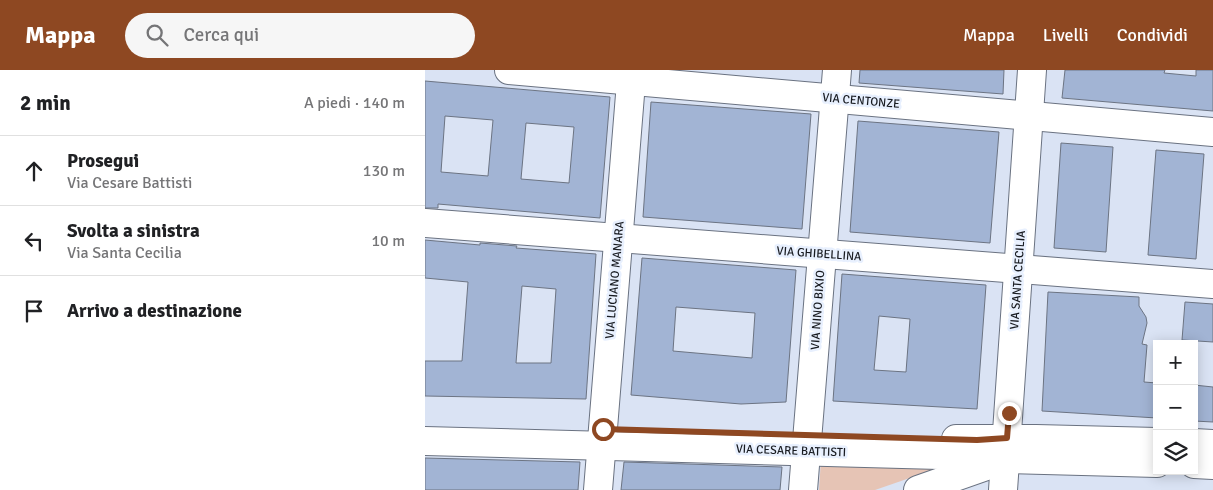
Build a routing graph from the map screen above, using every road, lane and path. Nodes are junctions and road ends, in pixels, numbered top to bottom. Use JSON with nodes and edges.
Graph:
{"nodes":[{"id":1,"x":509,"y":70,"type":"edge"},
{"id":2,"x":837,"y":70,"type":"edge"},
{"id":3,"x":1032,"y":70,"type":"edge"},
{"id":4,"x":632,"y":75,"type":"edge"},
{"id":5,"x":834,"y":99,"type":"junction"},
{"id":6,"x":1029,"y":116,"type":"junction"},
{"id":7,"x":1213,"y":132,"type":"edge"},
{"id":8,"x":425,"y":223,"type":"edge"},
{"id":9,"x":618,"y":238,"type":"junction"},
{"id":10,"x":822,"y":254,"type":"junction"},
{"id":11,"x":1019,"y":269,"type":"junction"},
{"id":12,"x":1213,"y":284,"type":"edge"},
{"id":13,"x":425,"y":424,"type":"edge"},
{"id":14,"x":602,"y":438,"type":"junction"},
{"id":15,"x":425,"y":441,"type":"edge"},
{"id":16,"x":1153,"y":442,"type":"edge"},
{"id":17,"x":807,"y":443,"type":"junction"},
{"id":18,"x":1198,"y":443,"type":"edge"},
{"id":19,"x":1213,"y":444,"type":"edge"},
{"id":20,"x":1007,"y":449,"type":"junction"},
{"id":21,"x":1153,"y":463,"type":"edge"},
{"id":22,"x":1198,"y":464,"type":"edge"},
{"id":23,"x":1213,"y":465,"type":"edge"},
{"id":24,"x":598,"y":490,"type":"edge"},
{"id":25,"x":803,"y":490,"type":"edge"},
{"id":26,"x":918,"y":490,"type":"edge"},
{"id":27,"x":1003,"y":490,"type":"edge"}],
"edges":[{"from":1,"to":4,"type":"street","name":"VIA CENTONZE"},
{"from":2,"to":5,"type":"street","name":"VIA NINO BIXIO"},
{"from":3,"to":6,"type":"street","name":"VIA SANTA CECILIA"},
{"from":4,"to":5,"type":"street","name":"VIA CENTONZE"},
{"from":4,"to":9,"type":"street","name":"VIA LUCIANO MANARA"},
{"from":5,"to":6,"type":"street","name":"VIA CENTONZE"},
{"from":5,"to":10,"type":"street","name":"VIA NINO BIXIO"},
{"from":6,"to":7,"type":"street","name":"VIA CENTONZE"},
{"from":6,"to":11,"type":"street","name":"VIA SANTA CECILIA"},
{"from":8,"to":9,"type":"street","name":"VIA GHIBELLINA"},
{"from":9,"to":10,"type":"street","name":"VIA GHIBELLINA"},
{"from":9,"to":14,"type":"street","name":"VIA LUCIANO MANARA"},
{"from":10,"to":11,"type":"street","name":"VIA GHIBELLINA"},
{"from":10,"to":17,"type":"street","name":"VIA NINO BIXIO"},
{"from":11,"to":12,"type":"street","name":"VIA GHIBELLINA"},
{"from":11,"to":20,"type":"street","name":"VIA SANTA CECILIA"},
{"from":13,"to":14,"type":"street","name":"VIA CESARE BATTISTI"},
{"from":14,"to":15,"type":"street","name":"VIA CESARE BATTISTI"},
{"from":14,"to":17,"type":"street","name":"VIA CESARE BATTISTI"},
{"from":14,"to":24,"type":"street","name":"VIA LUCIANO MANARA"},
{"from":16,"to":20,"type":"street","name":"VIA CESARE BATTISTI"},
{"from":17,"to":20,"type":"street","name":"VIA CESARE BATTISTI"},
{"from":17,"to":25,"type":"street","name":"VIA NINO BIXIO"},
{"from":18,"to":19,"type":"street"},
{"from":20,"to":21,"type":"street","name":"VIA CESARE BATTISTI"},
{"from":20,"to":26,"type":"street"},
{"from":20,"to":27,"type":"street","name":"VIA SANTA CECILIA"},
{"from":22,"to":23,"type":"street"}]}
